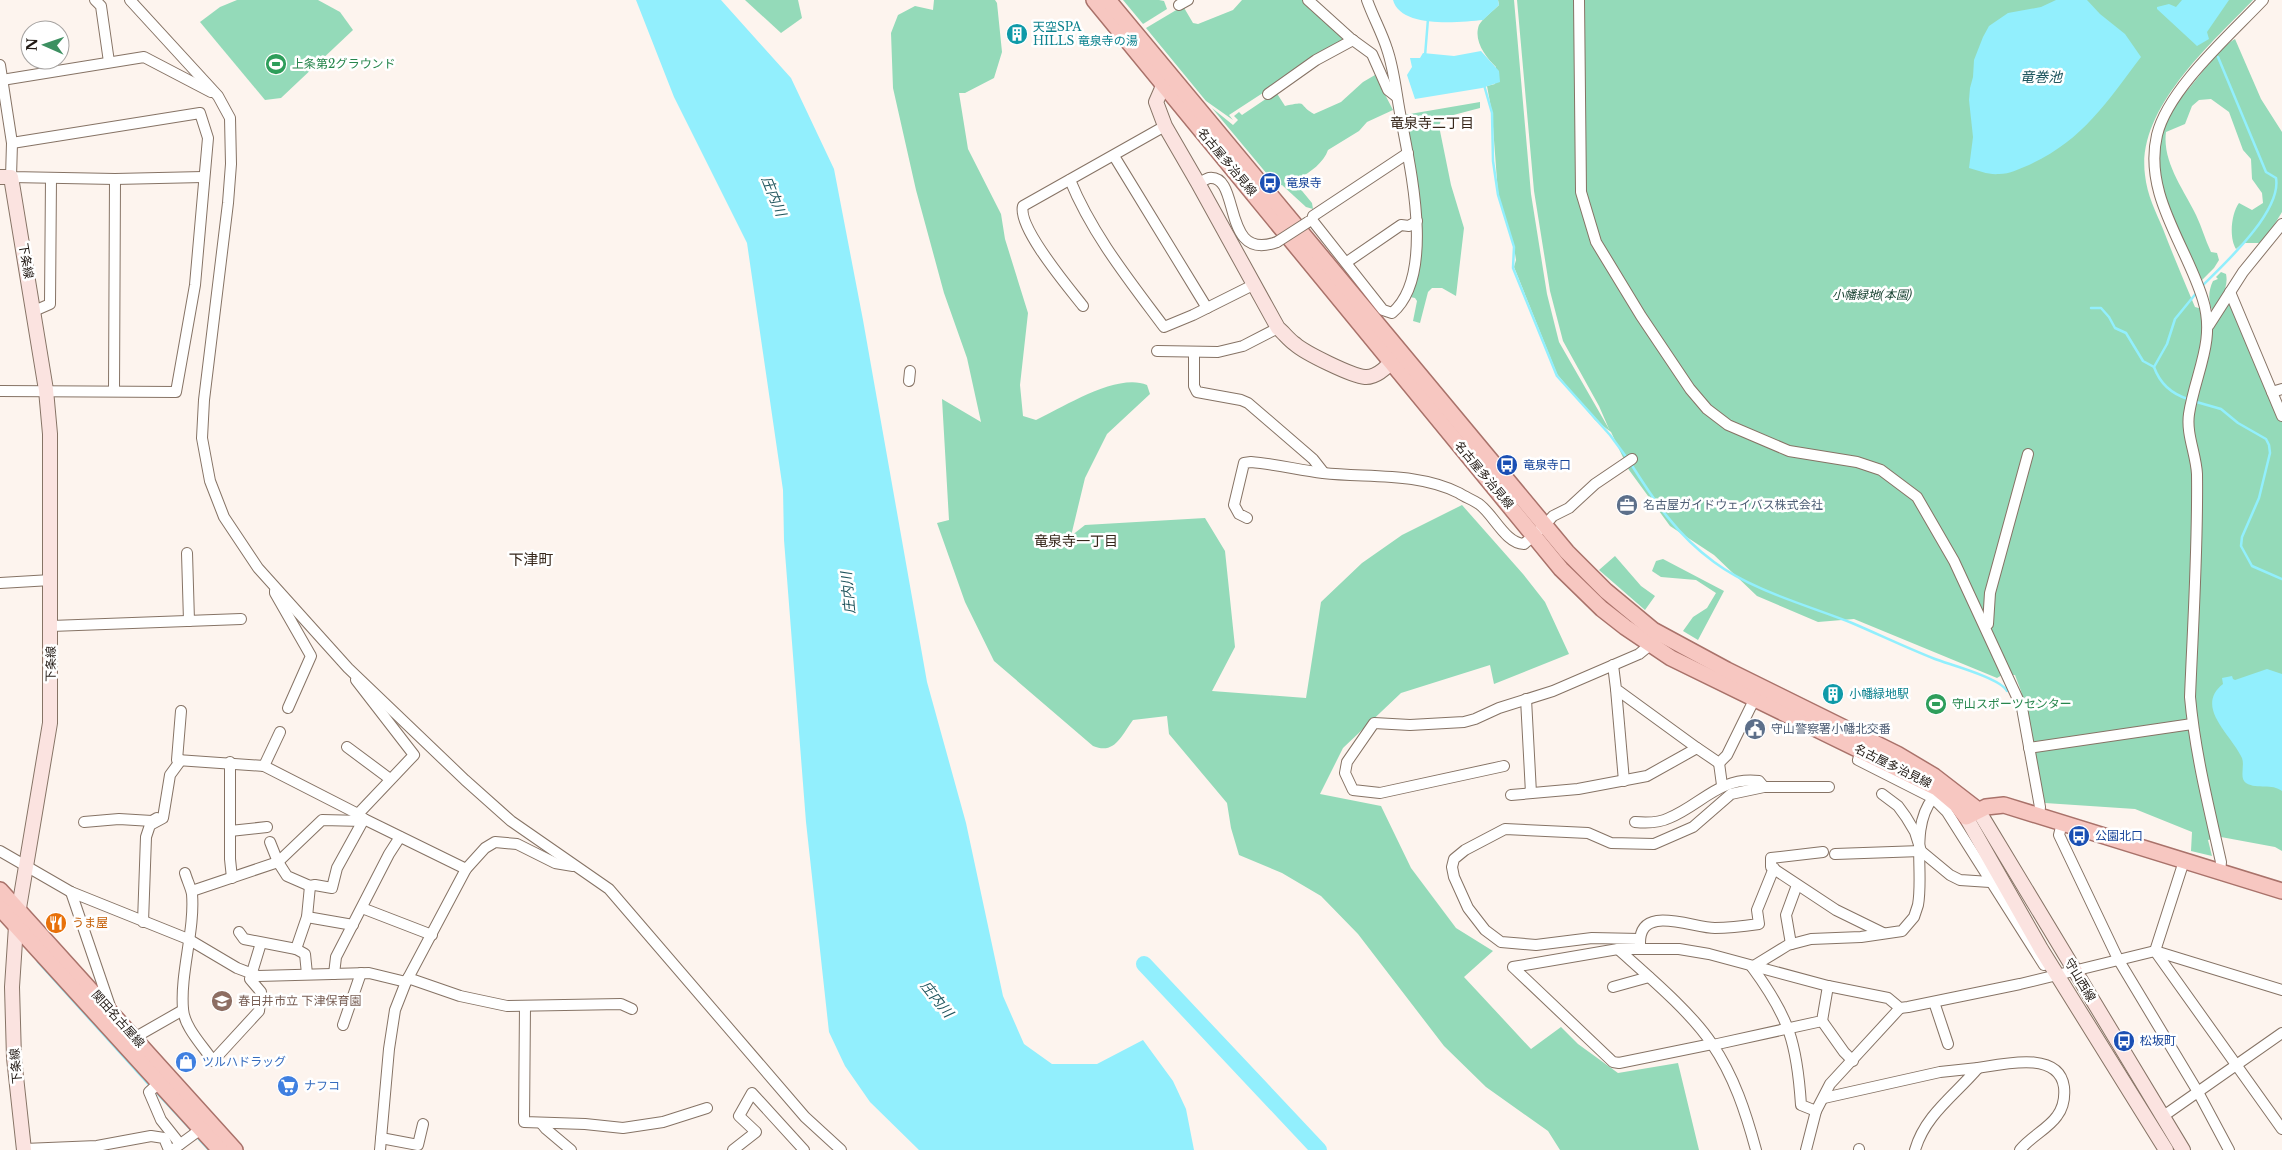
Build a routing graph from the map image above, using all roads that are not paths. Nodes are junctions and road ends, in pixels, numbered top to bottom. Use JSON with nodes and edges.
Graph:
{"nodes":[{"id":1,"x":95,"y":0,"type":"edge"},
{"id":2,"x":130,"y":0,"type":"edge"},
{"id":3,"x":1094,"y":0,"type":"edge"},
{"id":4,"x":1108,"y":0,"type":"edge"},
{"id":5,"x":1308,"y":0,"type":"edge"},
{"id":6,"x":1368,"y":0,"type":"edge"},
{"id":7,"x":1579,"y":0,"type":"edge"},
{"id":8,"x":2263,"y":0,"type":"edge"},
{"id":9,"x":1353,"y":40,"type":"junction"},
{"id":10,"x":109,"y":62,"type":"junction"},
{"id":11,"x":0,"y":65,"type":"edge"},
{"id":12,"x":2,"y":80,"type":"junction"},
{"id":13,"x":1164,"y":86,"type":"junction"},
{"id":14,"x":1268,"y":94,"type":"dead end"},
{"id":15,"x":218,"y":96,"type":"junction"},
{"id":16,"x":1397,"y":97,"type":"junction"},
{"id":17,"x":1164,"y":126,"type":"junction"},
{"id":18,"x":12,"y":143,"type":"junction"},
{"id":19,"x":1408,"y":153,"type":"junction"},
{"id":20,"x":1114,"y":156,"type":"junction"},
{"id":21,"x":6,"y":177,"type":"edge"},
{"id":22,"x":203,"y":177,"type":"junction"},
{"id":23,"x":51,"y":178,"type":"junction"},
{"id":24,"x":115,"y":179,"type":"junction"},
{"id":25,"x":1070,"y":180,"type":"junction"},
{"id":26,"x":1198,"y":183,"type":"junction"},
{"id":27,"x":1310,"y":221,"type":"junction"},
{"id":28,"x":1417,"y":221,"type":"junction"},
{"id":29,"x":2282,"y":224,"type":"edge"},
{"id":30,"x":1347,"y":262,"type":"junction"},
{"id":31,"x":1253,"y":285,"type":"junction"},
{"id":32,"x":2230,"y":292,"type":"junction"},
{"id":33,"x":1083,"y":306,"type":"dead end"},
{"id":34,"x":1207,"y":308,"type":"junction"},
{"id":35,"x":34,"y":311,"type":"junction"},
{"id":36,"x":2209,"y":325,"type":"junction"},
{"id":37,"x":1278,"y":328,"type":"junction"},
{"id":38,"x":1157,"y":351,"type":"dead end"},
{"id":39,"x":1400,"y":351,"type":"junction"},
{"id":40,"x":1194,"y":353,"type":"junction"},
{"id":41,"x":1391,"y":364,"type":"junction"},
{"id":42,"x":46,"y":390,"type":"junction"},
{"id":43,"x":2277,"y":390,"type":"edge"},
{"id":44,"x":0,"y":391,"type":"edge"},
{"id":45,"x":114,"y":391,"type":"junction"},
{"id":46,"x":2282,"y":416,"type":"edge"},
{"id":47,"x":2028,"y":454,"type":"dead end"},
{"id":48,"x":1632,"y":459,"type":"dead end"},
{"id":49,"x":1324,"y":473,"type":"junction"},
{"id":50,"x":1247,"y":518,"type":"dead end"},
{"id":51,"x":1546,"y":525,"type":"junction"},
{"id":52,"x":1534,"y":535,"type":"junction"},
{"id":53,"x":187,"y":553,"type":"dead end"},
{"id":54,"x":51,"y":580,"type":"junction"},
{"id":55,"x":0,"y":583,"type":"edge"},
{"id":56,"x":276,"y":588,"type":"junction"},
{"id":57,"x":241,"y":619,"type":"dead end"},
{"id":58,"x":189,"y":621,"type":"junction"},
{"id":59,"x":1988,"y":624,"type":"dead end"},
{"id":60,"x":51,"y":626,"type":"junction"},
{"id":61,"x":1650,"y":641,"type":"junction"},
{"id":62,"x":1613,"y":665,"type":"junction"},
{"id":63,"x":348,"y":668,"type":"junction"},
{"id":64,"x":1616,"y":689,"type":"junction"},
{"id":65,"x":1755,"y":698,"type":"junction"},
{"id":66,"x":1526,"y":699,"type":"junction"},
{"id":67,"x":288,"y":708,"type":"dead end"},
{"id":68,"x":181,"y":711,"type":"dead end"},
{"id":69,"x":2192,"y":724,"type":"junction"},
{"id":70,"x":280,"y":732,"type":"dead end"},
{"id":71,"x":347,"y":747,"type":"dead end"},
{"id":72,"x":1696,"y":748,"type":"junction"},
{"id":73,"x":2029,"y":748,"type":"junction"},
{"id":74,"x":1861,"y":750,"type":"junction"},
{"id":75,"x":181,"y":760,"type":"junction"},
{"id":76,"x":230,"y":762,"type":"junction"},
{"id":77,"x":1719,"y":762,"type":"junction"},
{"id":78,"x":264,"y":766,"type":"junction"},
{"id":79,"x":1504,"y":766,"type":"dead end"},
{"id":80,"x":390,"y":779,"type":"junction"},
{"id":81,"x":1624,"y":781,"type":"junction"},
{"id":82,"x":1722,"y":785,"type":"junction"},
{"id":83,"x":1764,"y":787,"type":"junction"},
{"id":84,"x":1829,"y":787,"type":"dead end"},
{"id":85,"x":1531,"y":792,"type":"junction"},
{"id":86,"x":1882,"y":794,"type":"dead end"},
{"id":87,"x":1511,"y":795,"type":"dead end"},
{"id":88,"x":1933,"y":798,"type":"junction"},
{"id":89,"x":1972,"y":814,"type":"junction"},
{"id":90,"x":2039,"y":816,"type":"junction"},
{"id":91,"x":362,"y":818,"type":"junction"},
{"id":92,"x":155,"y":821,"type":"junction"},
{"id":93,"x":84,"y":822,"type":"dead end"},
{"id":94,"x":1635,"y":822,"type":"dead end"},
{"id":95,"x":2062,"y":823,"type":"junction"},
{"id":96,"x":267,"y":827,"type":"dead end"},
{"id":97,"x":230,"y":831,"type":"junction"},
{"id":98,"x":400,"y":836,"type":"junction"},
{"id":99,"x":270,"y":842,"type":"dead end"},
{"id":100,"x":0,"y":851,"type":"edge"},
{"id":101,"x":1920,"y":851,"type":"junction"},
{"id":102,"x":1823,"y":852,"type":"dead end"},
{"id":103,"x":1835,"y":854,"type":"dead end"},
{"id":104,"x":2184,"y":861,"type":"junction"},
{"id":105,"x":278,"y":862,"type":"junction"},
{"id":106,"x":25,"y":866,"type":"junction"},
{"id":107,"x":574,"y":866,"type":"junction"},
{"id":108,"x":1774,"y":868,"type":"junction"},
{"id":109,"x":466,"y":869,"type":"junction"},
{"id":110,"x":2220,"y":872,"type":"junction"},
{"id":111,"x":185,"y":873,"type":"dead end"},
{"id":112,"x":232,"y":878,"type":"junction"},
{"id":113,"x":1990,"y":882,"type":"junction"},
{"id":114,"x":1797,"y":885,"type":"junction"},
{"id":115,"x":310,"y":886,"type":"junction"},
{"id":116,"x":0,"y":890,"type":"edge"},
{"id":117,"x":192,"y":891,"type":"junction"},
{"id":118,"x":2282,"y":891,"type":"edge"},
{"id":119,"x":71,"y":892,"type":"junction"},
{"id":120,"x":0,"y":908,"type":"edge"},
{"id":121,"x":18,"y":908,"type":"junction"},
{"id":122,"x":362,"y":908,"type":"junction"},
{"id":123,"x":307,"y":917,"type":"junction"},
{"id":124,"x":143,"y":922,"type":"junction"},
{"id":125,"x":352,"y":924,"type":"junction"},
{"id":126,"x":16,"y":926,"type":"junction"},
{"id":127,"x":239,"y":932,"type":"dead end"},
{"id":128,"x":1883,"y":933,"type":"junction"},
{"id":129,"x":432,"y":935,"type":"junction"},
{"id":130,"x":188,"y":939,"type":"junction"},
{"id":131,"x":261,"y":943,"type":"junction"},
{"id":132,"x":1640,"y":943,"type":"junction"},
{"id":133,"x":1791,"y":944,"type":"junction"},
{"id":134,"x":296,"y":949,"type":"junction"},
{"id":135,"x":1618,"y":949,"type":"junction"},
{"id":136,"x":2155,"y":951,"type":"junction"},
{"id":137,"x":2118,"y":959,"type":"junction"},
{"id":138,"x":1752,"y":966,"type":"junction"},
{"id":139,"x":2074,"y":970,"type":"junction"},
{"id":140,"x":361,"y":973,"type":"junction"},
{"id":141,"x":252,"y":974,"type":"junction"},
{"id":142,"x":307,"y":974,"type":"junction"},
{"id":143,"x":334,"y":974,"type":"junction"},
{"id":144,"x":2054,"y":975,"type":"junction"},
{"id":145,"x":1649,"y":977,"type":"junction"},
{"id":146,"x":407,"y":980,"type":"junction"},
{"id":147,"x":1828,"y":986,"type":"junction"},
{"id":148,"x":1613,"y":988,"type":"dead end"},
{"id":149,"x":2282,"y":990,"type":"edge"},
{"id":150,"x":1934,"y":1002,"type":"junction"},
{"id":151,"x":525,"y":1006,"type":"junction"},
{"id":152,"x":1900,"y":1008,"type":"junction"},
{"id":153,"x":632,"y":1009,"type":"dead end"},
{"id":154,"x":183,"y":1010,"type":"junction"},
{"id":155,"x":112,"y":1012,"type":"junction"},
{"id":156,"x":1822,"y":1021,"type":"junction"},
{"id":157,"x":344,"y":1025,"type":"dead end"},
{"id":158,"x":1790,"y":1028,"type":"junction"},
{"id":159,"x":2282,"y":1033,"type":"edge"},
{"id":160,"x":134,"y":1038,"type":"junction"},
{"id":161,"x":1713,"y":1044,"type":"junction"},
{"id":162,"x":1948,"y":1044,"type":"dead end"},
{"id":163,"x":1852,"y":1060,"type":"junction"},
{"id":164,"x":2236,"y":1065,"type":"junction"},
{"id":165,"x":1978,"y":1068,"type":"junction"},
{"id":166,"x":159,"y":1083,"type":"junction"},
{"id":167,"x":2198,"y":1092,"type":"junction"},
{"id":168,"x":1824,"y":1098,"type":"junction"},
{"id":169,"x":707,"y":1108,"type":"dead end"},
{"id":170,"x":1816,"y":1111,"type":"junction"},
{"id":171,"x":2162,"y":1117,"type":"junction"},
{"id":172,"x":541,"y":1123,"type":"junction"},
{"id":173,"x":423,"y":1124,"type":"dead end"},
{"id":174,"x":201,"y":1128,"type":"junction"},
{"id":175,"x":2282,"y":1129,"type":"edge"},
{"id":176,"x":167,"y":1136,"type":"junction"},
{"id":177,"x":381,"y":1138,"type":"junction"},
{"id":178,"x":174,"y":1148,"type":"edge"},
{"id":179,"x":24,"y":1150,"type":"edge"},
{"id":180,"x":220,"y":1150,"type":"edge"},
{"id":181,"x":235,"y":1150,"type":"edge"},
{"id":182,"x":380,"y":1150,"type":"edge"},
{"id":183,"x":571,"y":1150,"type":"edge"},
{"id":184,"x":733,"y":1150,"type":"edge"},
{"id":185,"x":804,"y":1150,"type":"edge"},
{"id":186,"x":840,"y":1150,"type":"edge"},
{"id":187,"x":1756,"y":1150,"type":"edge"},
{"id":188,"x":1806,"y":1150,"type":"edge"},
{"id":189,"x":1915,"y":1150,"type":"edge"},
{"id":190,"x":2020,"y":1150,"type":"edge"},
{"id":191,"x":2166,"y":1150,"type":"edge"},
{"id":192,"x":2183,"y":1150,"type":"edge"},
{"id":193,"x":2229,"y":1150,"type":"edge"}],
"edges":[{"from":1,"to":10,"type":"street"},
{"from":2,"to":15,"type":"street"},
{"from":3,"to":13,"type":"main road","name":"名古屋多治見線"},
{"from":4,"to":39,"type":"main road","name":"名古屋多治見線"},
{"from":5,"to":9,"type":"street"},
{"from":6,"to":16,"type":"street"},
{"from":7,"to":73,"type":"street"},
{"from":8,"to":36,"type":"street"},
{"from":9,"to":14,"type":"street"},
{"from":9,"to":16,"type":"street"},
{"from":10,"to":12,"type":"street"},
{"from":10,"to":15,"type":"street"},
{"from":11,"to":12,"type":"street"},
{"from":12,"to":18,"type":"street"},
{"from":13,"to":17,"type":"street"},
{"from":13,"to":41,"type":"main road","name":"名古屋多治見線"},
{"from":15,"to":56,"type":"street"},
{"from":16,"to":19,"type":"street"},
{"from":17,"to":20,"type":"street"},
{"from":17,"to":26,"type":"street"},
{"from":18,"to":21,"type":"street"},
{"from":18,"to":22,"type":"street"},
{"from":19,"to":27,"type":"street"},
{"from":19,"to":28,"type":"street"},
{"from":20,"to":25,"type":"street"},
{"from":20,"to":34,"type":"street"},
{"from":21,"to":23,"type":"street"},
{"from":21,"to":35,"type":"street","name":"下条線"},
{"from":22,"to":24,"type":"street"},
{"from":22,"to":45,"type":"street"},
{"from":23,"to":24,"type":"street"},
{"from":23,"to":35,"type":"street"},
{"from":24,"to":45,"type":"street"},
{"from":25,"to":33,"type":"street"},
{"from":25,"to":34,"type":"street"},
{"from":26,"to":27,"type":"street","bridge":true},
{"from":26,"to":31,"type":"street"},
{"from":27,"to":30,"type":"street"},
{"from":28,"to":30,"type":"street"},
{"from":28,"to":30,"type":"street"},
{"from":29,"to":32,"type":"street"},
{"from":31,"to":34,"type":"street"},
{"from":31,"to":37,"type":"street"},
{"from":32,"to":36,"type":"street"},
{"from":32,"to":43,"type":"street"},
{"from":35,"to":42,"type":"street","name":"下条線"},
{"from":36,"to":69,"type":"street"},
{"from":37,"to":40,"type":"street"},
{"from":37,"to":41,"type":"street"},
{"from":38,"to":40,"type":"street"},
{"from":39,"to":41,"type":"street"},
{"from":39,"to":51,"type":"main road","name":"名古屋多治見線"},
{"from":40,"to":49,"type":"street"},
{"from":41,"to":52,"type":"main road","name":"名古屋多治見線"},
{"from":42,"to":44,"type":"street"},
{"from":42,"to":45,"type":"street"},
{"from":42,"to":54,"type":"street","name":"下条線"},
{"from":43,"to":46,"type":"street"},
{"from":47,"to":59,"type":"street"},
{"from":48,"to":51,"type":"street"},
{"from":49,"to":50,"type":"street"},
{"from":49,"to":52,"type":"street"},
{"from":51,"to":52,"type":"street"},
{"from":51,"to":61,"type":"main road","name":"名古屋多治見線"},
{"from":52,"to":61,"type":"main road","name":"名古屋多治見線"},
{"from":53,"to":58,"type":"street"},
{"from":54,"to":55,"type":"street"},
{"from":54,"to":60,"type":"street","name":"下条線"},
{"from":56,"to":63,"type":"street"},
{"from":56,"to":67,"type":"street"},
{"from":57,"to":58,"type":"street"},
{"from":58,"to":60,"type":"street"},
{"from":60,"to":106,"type":"street","name":"下条線"},
{"from":61,"to":62,"type":"street"},
{"from":61,"to":65,"type":"main road","name":"名古屋多治見線"},
{"from":61,"to":89,"type":"main road","name":"名古屋多治見線"},
{"from":62,"to":64,"type":"street"},
{"from":62,"to":66,"type":"street"},
{"from":63,"to":80,"type":"street"},
{"from":63,"to":107,"type":"street"},
{"from":64,"to":72,"type":"street"},
{"from":64,"to":81,"type":"street"},
{"from":65,"to":74,"type":"main road","name":"名古屋多治見線"},
{"from":65,"to":77,"type":"street"},
{"from":66,"to":79,"type":"street"},
{"from":66,"to":85,"type":"street"},
{"from":68,"to":75,"type":"street"},
{"from":69,"to":73,"type":"street"},
{"from":69,"to":110,"type":"street"},
{"from":70,"to":78,"type":"street"},
{"from":71,"to":80,"type":"street"},
{"from":72,"to":77,"type":"street"},
{"from":72,"to":81,"type":"street"},
{"from":73,"to":90,"type":"street"},
{"from":74,"to":88,"type":"street"},
{"from":74,"to":89,"type":"main road","name":"名古屋多治見線"},
{"from":75,"to":76,"type":"street"},
{"from":75,"to":92,"type":"street"},
{"from":76,"to":78,"type":"street"},
{"from":76,"to":97,"type":"street"},
{"from":77,"to":82,"type":"street"},
{"from":78,"to":91,"type":"street"},
{"from":80,"to":91,"type":"street"},
{"from":81,"to":85,"type":"street"},
{"from":82,"to":83,"type":"street"},
{"from":82,"to":94,"type":"street"},
{"from":83,"to":84,"type":"street"},
{"from":83,"to":132,"type":"street"},
{"from":85,"to":87,"type":"street"},
{"from":86,"to":101,"type":"street"},
{"from":88,"to":101,"type":"street"},
{"from":88,"to":113,"type":"street"},
{"from":89,"to":90,"type":"main road"},
{"from":89,"to":139,"type":"street","name":"守山西線"},
{"from":89,"to":144,"type":"street","name":"守山西線"},
{"from":90,"to":95,"type":"main road"},
{"from":91,"to":98,"type":"street"},
{"from":91,"to":105,"type":"street"},
{"from":91,"to":115,"type":"street"},
{"from":92,"to":93,"type":"street"},
{"from":92,"to":124,"type":"street"},
{"from":95,"to":104,"type":"main road"},
{"from":95,"to":137,"type":"street"},
{"from":96,"to":97,"type":"street"},
{"from":97,"to":112,"type":"street"},
{"from":98,"to":109,"type":"street"},
{"from":98,"to":122,"type":"street"},
{"from":99,"to":105,"type":"street"},
{"from":100,"to":106,"type":"street"},
{"from":101,"to":103,"type":"street"},
{"from":101,"to":113,"type":"street"},
{"from":101,"to":128,"type":"street"},
{"from":102,"to":108,"type":"street"},
{"from":104,"to":110,"type":"main road"},
{"from":104,"to":136,"type":"street"},
{"from":105,"to":112,"type":"street"},
{"from":105,"to":115,"type":"street"},
{"from":106,"to":119,"type":"street"},
{"from":106,"to":121,"type":"street","name":"下条線"},
{"from":107,"to":109,"type":"street"},
{"from":107,"to":186,"type":"street"},
{"from":108,"to":114,"type":"street"},
{"from":108,"to":132,"type":"street"},
{"from":109,"to":129,"type":"street"},
{"from":110,"to":118,"type":"main road"},
{"from":111,"to":117,"type":"street"},
{"from":112,"to":117,"type":"street"},
{"from":113,"to":144,"type":"street"},
{"from":114,"to":128,"type":"street"},
{"from":114,"to":133,"type":"street"},
{"from":115,"to":123,"type":"street"},
{"from":116,"to":121,"type":"main road","name":"関田名古屋線"},
{"from":117,"to":130,"type":"street"},
{"from":119,"to":124,"type":"street"},
{"from":119,"to":155,"type":"street"},
{"from":120,"to":126,"type":"main road","name":"関田名古屋線"},
{"from":121,"to":126,"type":"street","name":"下条線"},
{"from":121,"to":155,"type":"main road","name":"関田名古屋線"},
{"from":122,"to":125,"type":"street"},
{"from":122,"to":129,"type":"street"},
{"from":123,"to":125,"type":"street"},
{"from":123,"to":134,"type":"street"},
{"from":124,"to":130,"type":"street"},
{"from":125,"to":143,"type":"street"},
{"from":126,"to":166,"type":"main road","name":"関田名古屋線"},
{"from":126,"to":179,"type":"street","name":"下条線"},
{"from":127,"to":131,"type":"street"},
{"from":128,"to":133,"type":"street"},
{"from":129,"to":146,"type":"street"},
{"from":130,"to":141,"type":"street"},
{"from":130,"to":154,"type":"street"},
{"from":131,"to":134,"type":"street"},
{"from":131,"to":141,"type":"street"},
{"from":132,"to":135,"type":"street"},
{"from":132,"to":138,"type":"street"},
{"from":133,"to":138,"type":"street"},
{"from":134,"to":142,"type":"street"},
{"from":135,"to":145,"type":"street"},
{"from":135,"to":161,"type":"street"},
{"from":136,"to":137,"type":"street"},
{"from":136,"to":149,"type":"street"},
{"from":136,"to":164,"type":"street"},
{"from":137,"to":139,"type":"street"},
{"from":137,"to":167,"type":"street"},
{"from":138,"to":147,"type":"street"},
{"from":138,"to":158,"type":"street"},
{"from":139,"to":144,"type":"street"},
{"from":139,"to":171,"type":"street","name":"守山西線"},
{"from":140,"to":143,"type":"street"},
{"from":140,"to":146,"type":"street"},
{"from":140,"to":157,"type":"street"},
{"from":141,"to":142,"type":"street"},
{"from":141,"to":154,"type":"street"},
{"from":142,"to":143,"type":"street"},
{"from":144,"to":150,"type":"street"},
{"from":144,"to":191,"type":"street","name":"守山西線"},
{"from":145,"to":148,"type":"street"},
{"from":145,"to":161,"type":"street"},
{"from":146,"to":151,"type":"street"},
{"from":146,"to":177,"type":"street"},
{"from":147,"to":152,"type":"street"},
{"from":147,"to":156,"type":"street"},
{"from":150,"to":152,"type":"street"},
{"from":150,"to":162,"type":"street"},
{"from":151,"to":153,"type":"street"},
{"from":151,"to":172,"type":"street"},
{"from":152,"to":163,"type":"street"},
{"from":154,"to":160,"type":"street"},
{"from":155,"to":160,"type":"main road","name":"関田名古屋線"},
{"from":156,"to":158,"type":"street"},
{"from":156,"to":163,"type":"street"},
{"from":158,"to":161,"type":"street"},
{"from":158,"to":170,"type":"street"},
{"from":159,"to":164,"type":"street"},
{"from":160,"to":181,"type":"main road","name":"関田名古屋線"},
{"from":161,"to":187,"type":"street"},
{"from":163,"to":168,"type":"street"},
{"from":164,"to":167,"type":"street"},
{"from":164,"to":175,"type":"street"},
{"from":165,"to":168,"type":"street"},
{"from":165,"to":189,"type":"street"},
{"from":165,"to":190,"type":"street"},
{"from":166,"to":174,"type":"main road","name":"関田名古屋線"},
{"from":166,"to":176,"type":"street"},
{"from":167,"to":171,"type":"street"},
{"from":167,"to":193,"type":"street"},
{"from":168,"to":170,"type":"street"},
{"from":169,"to":172,"type":"street"},
{"from":170,"to":188,"type":"street"},
{"from":171,"to":192,"type":"street","name":"守山西線"},
{"from":172,"to":183,"type":"street"},
{"from":173,"to":177,"type":"street"},
{"from":174,"to":178,"type":"street"},
{"from":174,"to":180,"type":"main road","name":"関田名古屋線"},
{"from":176,"to":178,"type":"street"},
{"from":176,"to":179,"type":"street"},
{"from":177,"to":182,"type":"street"},
{"from":184,"to":185,"type":"street"}]}
